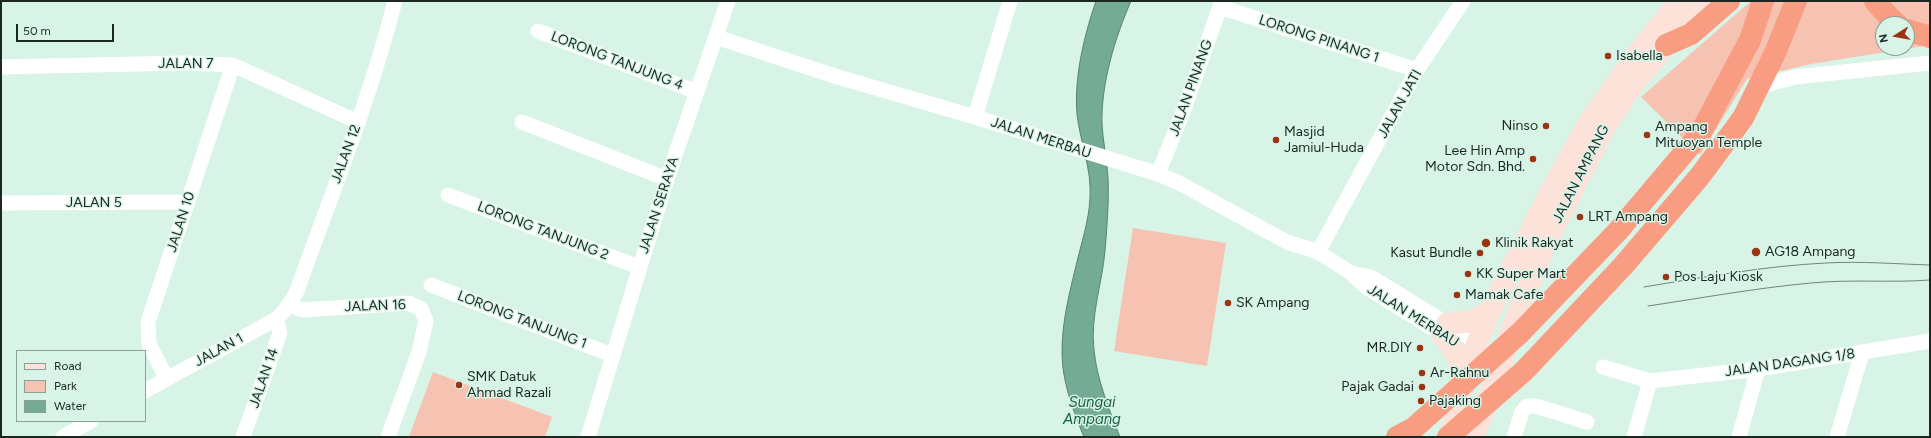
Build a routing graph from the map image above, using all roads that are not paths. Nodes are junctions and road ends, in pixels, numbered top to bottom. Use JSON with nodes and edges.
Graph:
{"nodes":[{"id":1,"x":395,"y":1,"type":"edge"},
{"id":2,"x":728,"y":1,"type":"edge"},
{"id":3,"x":1010,"y":1,"type":"edge"},
{"id":4,"x":1463,"y":1,"type":"edge"},
{"id":5,"x":1680,"y":1,"type":"edge"},
{"id":6,"x":1704,"y":1,"type":"edge"},
{"id":7,"x":1729,"y":1,"type":"edge"},
{"id":8,"x":1763,"y":1,"type":"edge"},
{"id":9,"x":1796,"y":1,"type":"edge"},
{"id":10,"x":1875,"y":1,"type":"edge"},
{"id":11,"x":1221,"y":4,"type":"edge"},
{"id":12,"x":1888,"y":16,"type":"edge"},
{"id":13,"x":538,"y":31,"type":"dead end"},
{"id":14,"x":1915,"y":33,"type":"edge"},
{"id":15,"x":716,"y":37,"type":"junction"},
{"id":16,"x":1930,"y":38,"type":"edge"},
{"id":17,"x":1666,"y":45,"type":"junction"},
{"id":18,"x":1930,"y":63,"type":"edge"},
{"id":19,"x":233,"y":65,"type":"junction"},
{"id":20,"x":1,"y":67,"type":"edge"},
{"id":21,"x":1417,"y":70,"type":"junction"},
{"id":22,"x":696,"y":92,"type":"junction"},
{"id":23,"x":974,"y":117,"type":"junction"},
{"id":24,"x":358,"y":122,"type":"junction"},
{"id":25,"x":522,"y":122,"type":"dead end"},
{"id":26,"x":1151,"y":172,"type":"junction"},
{"id":27,"x":667,"y":179,"type":"junction"},
{"id":28,"x":448,"y":195,"type":"dead end"},
{"id":29,"x":188,"y":202,"type":"junction"},
{"id":30,"x":1,"y":203,"type":"edge"},
{"id":31,"x":1667,"y":205,"type":"dead end"},
{"id":32,"x":1318,"y":252,"type":"junction"},
{"id":33,"x":639,"y":267,"type":"junction"},
{"id":34,"x":431,"y":286,"type":"dead end"},
{"id":35,"x":290,"y":304,"type":"junction"},
{"id":36,"x":1490,"y":311,"type":"junction"},
{"id":37,"x":276,"y":319,"type":"junction"},
{"id":38,"x":1444,"y":329,"type":"junction"},
{"id":39,"x":1509,"y":337,"type":"junction"},
{"id":40,"x":1930,"y":341,"type":"edge"},
{"id":41,"x":1475,"y":349,"type":"junction"},
{"id":42,"x":1862,"y":352,"type":"junction"},
{"id":43,"x":612,"y":356,"type":"junction"},
{"id":44,"x":1603,"y":367,"type":"dead end"},
{"id":45,"x":1758,"y":369,"type":"junction"},
{"id":46,"x":167,"y":379,"type":"junction"},
{"id":47,"x":1466,"y":381,"type":"junction"},
{"id":48,"x":1650,"y":381,"type":"junction"},
{"id":49,"x":146,"y":390,"type":"edge"},
{"id":50,"x":89,"y":422,"type":"edge"},
{"id":51,"x":1587,"y":422,"type":"dead end"},
{"id":52,"x":63,"y":437,"type":"edge"},
{"id":53,"x":243,"y":437,"type":"edge"},
{"id":54,"x":388,"y":437,"type":"edge"},
{"id":55,"x":588,"y":437,"type":"edge"},
{"id":56,"x":1397,"y":437,"type":"edge"},
{"id":57,"x":1449,"y":437,"type":"edge"},
{"id":58,"x":1466,"y":437,"type":"edge"},
{"id":59,"x":1473,"y":437,"type":"edge"},
{"id":60,"x":1514,"y":437,"type":"edge"},
{"id":61,"x":1634,"y":437,"type":"edge"},
{"id":62,"x":1739,"y":437,"type":"edge"},
{"id":63,"x":1837,"y":437,"type":"edge"}],
"edges":[{"from":1,"to":24,"type":"street","name":"JALAN 12"},
{"from":2,"to":15,"type":"street","name":"JALAN SERAYA"},
{"from":3,"to":23,"type":"street"},
{"from":4,"to":21,"type":"street","name":"JALAN JATI"},
{"from":5,"to":36,"type":"main road","name":"JALAN AMPANG"},
{"from":6,"to":17,"type":"main road","name":"JALAN AMPANG"},
{"from":7,"to":17,"type":"highway"},
{"from":8,"to":56,"type":"highway"},
{"from":9,"to":57,"type":"highway"},
{"from":10,"to":12,"type":"highway"},
{"from":11,"to":21,"type":"street","name":"LORONG PINANG 1"},
{"from":11,"to":26,"type":"street","name":"JALAN PINANG"},
{"from":13,"to":22,"type":"street","name":"LORONG TANJUNG 4"},
{"from":14,"to":16,"type":"highway"},
{"from":15,"to":22,"type":"street","name":"JALAN SERAYA"},
{"from":15,"to":23,"type":"street","name":"JALAN MERBAU"},
{"from":17,"to":39,"type":"main road","name":"JALAN AMPANG"},
{"from":18,"to":31,"type":"street"},
{"from":19,"to":20,"type":"street","name":"JALAN 7"},
{"from":19,"to":24,"type":"street","name":"JALAN 7"},
{"from":19,"to":29,"type":"street","name":"JALAN 10"},
{"from":21,"to":32,"type":"street","name":"JALAN JATI"},
{"from":22,"to":27,"type":"street","name":"JALAN SERAYA"},
{"from":23,"to":26,"type":"street","name":"JALAN MERBAU"},
{"from":24,"to":35,"type":"street","name":"JALAN 12"},
{"from":25,"to":27,"type":"street"},
{"from":26,"to":32,"type":"street","name":"JALAN MERBAU"},
{"from":27,"to":33,"type":"street","name":"JALAN SERAYA"},
{"from":28,"to":33,"type":"street","name":"LORONG TANJUNG 2"},
{"from":29,"to":30,"type":"street","name":"JALAN 5"},
{"from":29,"to":46,"type":"street","name":"JALAN 10"},
{"from":32,"to":38,"type":"street","name":"JALAN MERBAU"},
{"from":33,"to":43,"type":"street","name":"JALAN SERAYA"},
{"from":34,"to":43,"type":"street","name":"LORONG TANJUNG 1"},
{"from":35,"to":37,"type":"street","name":"JALAN 1"},
{"from":35,"to":54,"type":"street","name":"JALAN 16"},
{"from":36,"to":38,"type":"main road"},
{"from":36,"to":41,"type":"main road","name":"JALAN AMPANG"},
{"from":37,"to":46,"type":"street","name":"JALAN 1"},
{"from":37,"to":53,"type":"street","name":"JALAN 14"},
{"from":38,"to":41,"type":"street","name":"JALAN MERBAU"},
{"from":38,"to":47,"type":"main road"},
{"from":39,"to":41,"type":"main road"},
{"from":39,"to":59,"type":"main road","name":"JALAN AMPANG"},
{"from":40,"to":42,"type":"street","name":"JALAN DAGANG 1/8"},
{"from":41,"to":47,"type":"main road","name":"JALAN AMPANG"},
{"from":41,"to":58,"type":"main road"},
{"from":42,"to":45,"type":"street","name":"JALAN DAGANG 1/8"},
{"from":42,"to":63,"type":"street"},
{"from":43,"to":55,"type":"street","name":"JALAN SERAYA"},
{"from":44,"to":48,"type":"street"},
{"from":45,"to":48,"type":"street","name":"JALAN DAGANG 1/8"},
{"from":45,"to":62,"type":"street"},
{"from":46,"to":49,"type":"street","name":"JALAN 1"},
{"from":47,"to":57,"type":"main road","name":"JALAN AMPANG"},
{"from":48,"to":61,"type":"street"},
{"from":50,"to":52,"type":"street"},
{"from":51,"to":60,"type":"street"}]}
